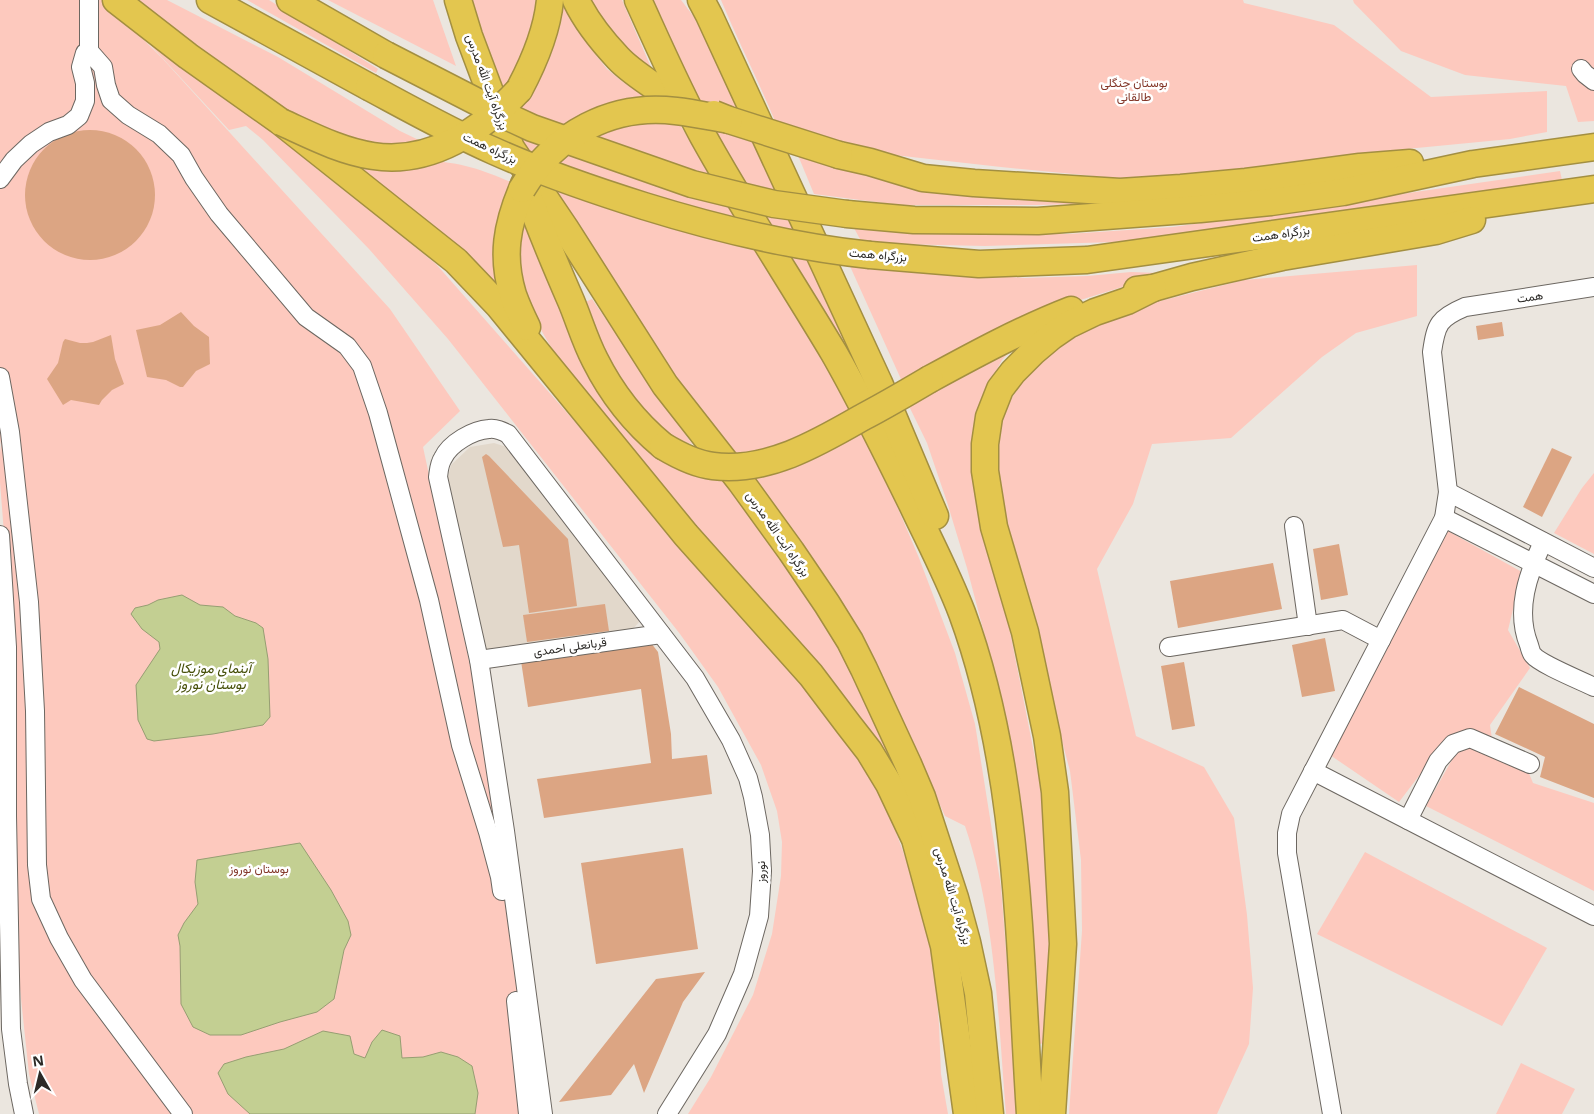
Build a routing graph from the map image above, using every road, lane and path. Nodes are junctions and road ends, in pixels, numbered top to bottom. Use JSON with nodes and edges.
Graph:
{"nodes":[{"id":1,"x":89,"y":0,"type":"edge"},
{"id":2,"x":116,"y":0,"type":"edge"},
{"id":3,"x":210,"y":0,"type":"edge"},
{"id":4,"x":290,"y":0,"type":"edge"},
{"id":5,"x":458,"y":0,"type":"edge"},
{"id":6,"x":550,"y":0,"type":"edge"},
{"id":7,"x":576,"y":0,"type":"edge"},
{"id":8,"x":638,"y":0,"type":"edge"},
{"id":9,"x":701,"y":0,"type":"edge"},
{"id":10,"x":89,"y":51,"type":"junction"},
{"id":11,"x":1581,"y":68,"type":"dead end"},
{"id":12,"x":1594,"y":80,"type":"edge"},
{"id":13,"x":729,"y":120,"type":"junction"},
{"id":14,"x":281,"y":122,"type":"junction"},
{"id":15,"x":1594,"y":147,"type":"edge"},
{"id":16,"x":511,"y":148,"type":"junction"},
{"id":17,"x":1473,"y":164,"type":"junction"},
{"id":18,"x":0,"y":179,"type":"edge"},
{"id":19,"x":1594,"y":189,"type":"edge"},
{"id":20,"x":1556,"y":195,"type":"junction"},
{"id":21,"x":1594,"y":287,"type":"edge"},
{"id":22,"x":1153,"y":288,"type":"junction"},
{"id":23,"x":537,"y":352,"type":"junction"},
{"id":24,"x":0,"y":377,"type":"edge"},
{"id":25,"x":1448,"y":492,"type":"junction"},
{"id":26,"x":1444,"y":518,"type":"junction"},
{"id":27,"x":1294,"y":526,"type":"dead end"},
{"id":28,"x":0,"y":534,"type":"edge"},
{"id":29,"x":1543,"y":542,"type":"junction"},
{"id":30,"x":1533,"y":563,"type":"junction"},
{"id":31,"x":1594,"y":568,"type":"edge"},
{"id":32,"x":1594,"y":594,"type":"edge"},
{"id":33,"x":962,"y":615,"type":"junction"},
{"id":34,"x":1308,"y":626,"type":"junction"},
{"id":35,"x":661,"y":634,"type":"junction"},
{"id":36,"x":1381,"y":640,"type":"junction"},
{"id":37,"x":1169,"y":647,"type":"dead end"},
{"id":38,"x":479,"y":660,"type":"junction"},
{"id":39,"x":1594,"y":687,"type":"edge"},
{"id":40,"x":1530,"y":764,"type":"dead end"},
{"id":41,"x":1313,"y":771,"type":"junction"},
{"id":42,"x":4,"y":816,"type":"edge"},
{"id":43,"x":1408,"y":820,"type":"junction"},
{"id":44,"x":1594,"y":916,"type":"edge"},
{"id":45,"x":24,"y":1114,"type":"edge"},
{"id":46,"x":183,"y":1114,"type":"edge"},
{"id":47,"x":528,"y":1114,"type":"edge"},
{"id":48,"x":543,"y":1114,"type":"edge"},
{"id":49,"x":667,"y":1114,"type":"edge"},
{"id":50,"x":968,"y":1114,"type":"edge"},
{"id":51,"x":990,"y":1114,"type":"edge"},
{"id":52,"x":1030,"y":1114,"type":"edge"},
{"id":53,"x":1052,"y":1114,"type":"edge"},
{"id":54,"x":1332,"y":1114,"type":"edge"}],
"edges":[{"from":1,"to":10,"type":"street"},
{"from":2,"to":14,"type":"highway"},
{"from":3,"to":20,"type":"highway","name":"بزرگراه همت","bridge":true},
{"from":4,"to":17,"type":"highway","bridge":true},
{"from":5,"to":16,"type":"highway","name":"بزرگراه آیت الله مدرس"},
{"from":6,"to":14,"type":"highway","bridge":true},
{"from":7,"to":13,"type":"highway","bridge":true},
{"from":8,"to":33,"type":"highway"},
{"from":9,"to":33,"type":"highway"},
{"from":10,"to":18,"type":"street"},
{"from":10,"to":47,"type":"street"},
{"from":11,"to":12,"type":"street"},
{"from":13,"to":17,"type":"highway","bridge":true},
{"from":13,"to":23,"type":"highway","bridge":true},
{"from":14,"to":23,"type":"highway"},
{"from":15,"to":17,"type":"highway"},
{"from":16,"to":22,"type":"highway","bridge":true},
{"from":16,"to":51,"type":"highway","name":"بزرگراه آیت الله مدرس"},
{"from":19,"to":20,"type":"highway","name":"بزرگراه همت"},
{"from":20,"to":22,"type":"highway"},
{"from":21,"to":25,"type":"street","name":"همت"},
{"from":22,"to":53,"type":"highway"},
{"from":23,"to":50,"type":"highway"},
{"from":24,"to":46,"type":"street"},
{"from":25,"to":26,"type":"street"},
{"from":25,"to":29,"type":"street"},
{"from":26,"to":30,"type":"street"},
{"from":26,"to":36,"type":"street"},
{"from":27,"to":34,"type":"street"},
{"from":28,"to":42,"type":"street"},
{"from":29,"to":30,"type":"street"},
{"from":29,"to":31,"type":"street"},
{"from":30,"to":32,"type":"street"},
{"from":30,"to":39,"type":"street"},
{"from":33,"to":52,"type":"highway"},
{"from":34,"to":36,"type":"street"},
{"from":34,"to":37,"type":"street"},
{"from":35,"to":38,"type":"street","name":"قربانعلی احمدی"},
{"from":35,"to":38,"type":"street","name":"نوروز"},
{"from":35,"to":49,"type":"street","name":"نوروز"},
{"from":36,"to":41,"type":"street"},
{"from":38,"to":48,"type":"street"},
{"from":40,"to":43,"type":"street"},
{"from":41,"to":43,"type":"street"},
{"from":41,"to":54,"type":"street"},
{"from":42,"to":45,"type":"street"},
{"from":43,"to":44,"type":"street"}]}
